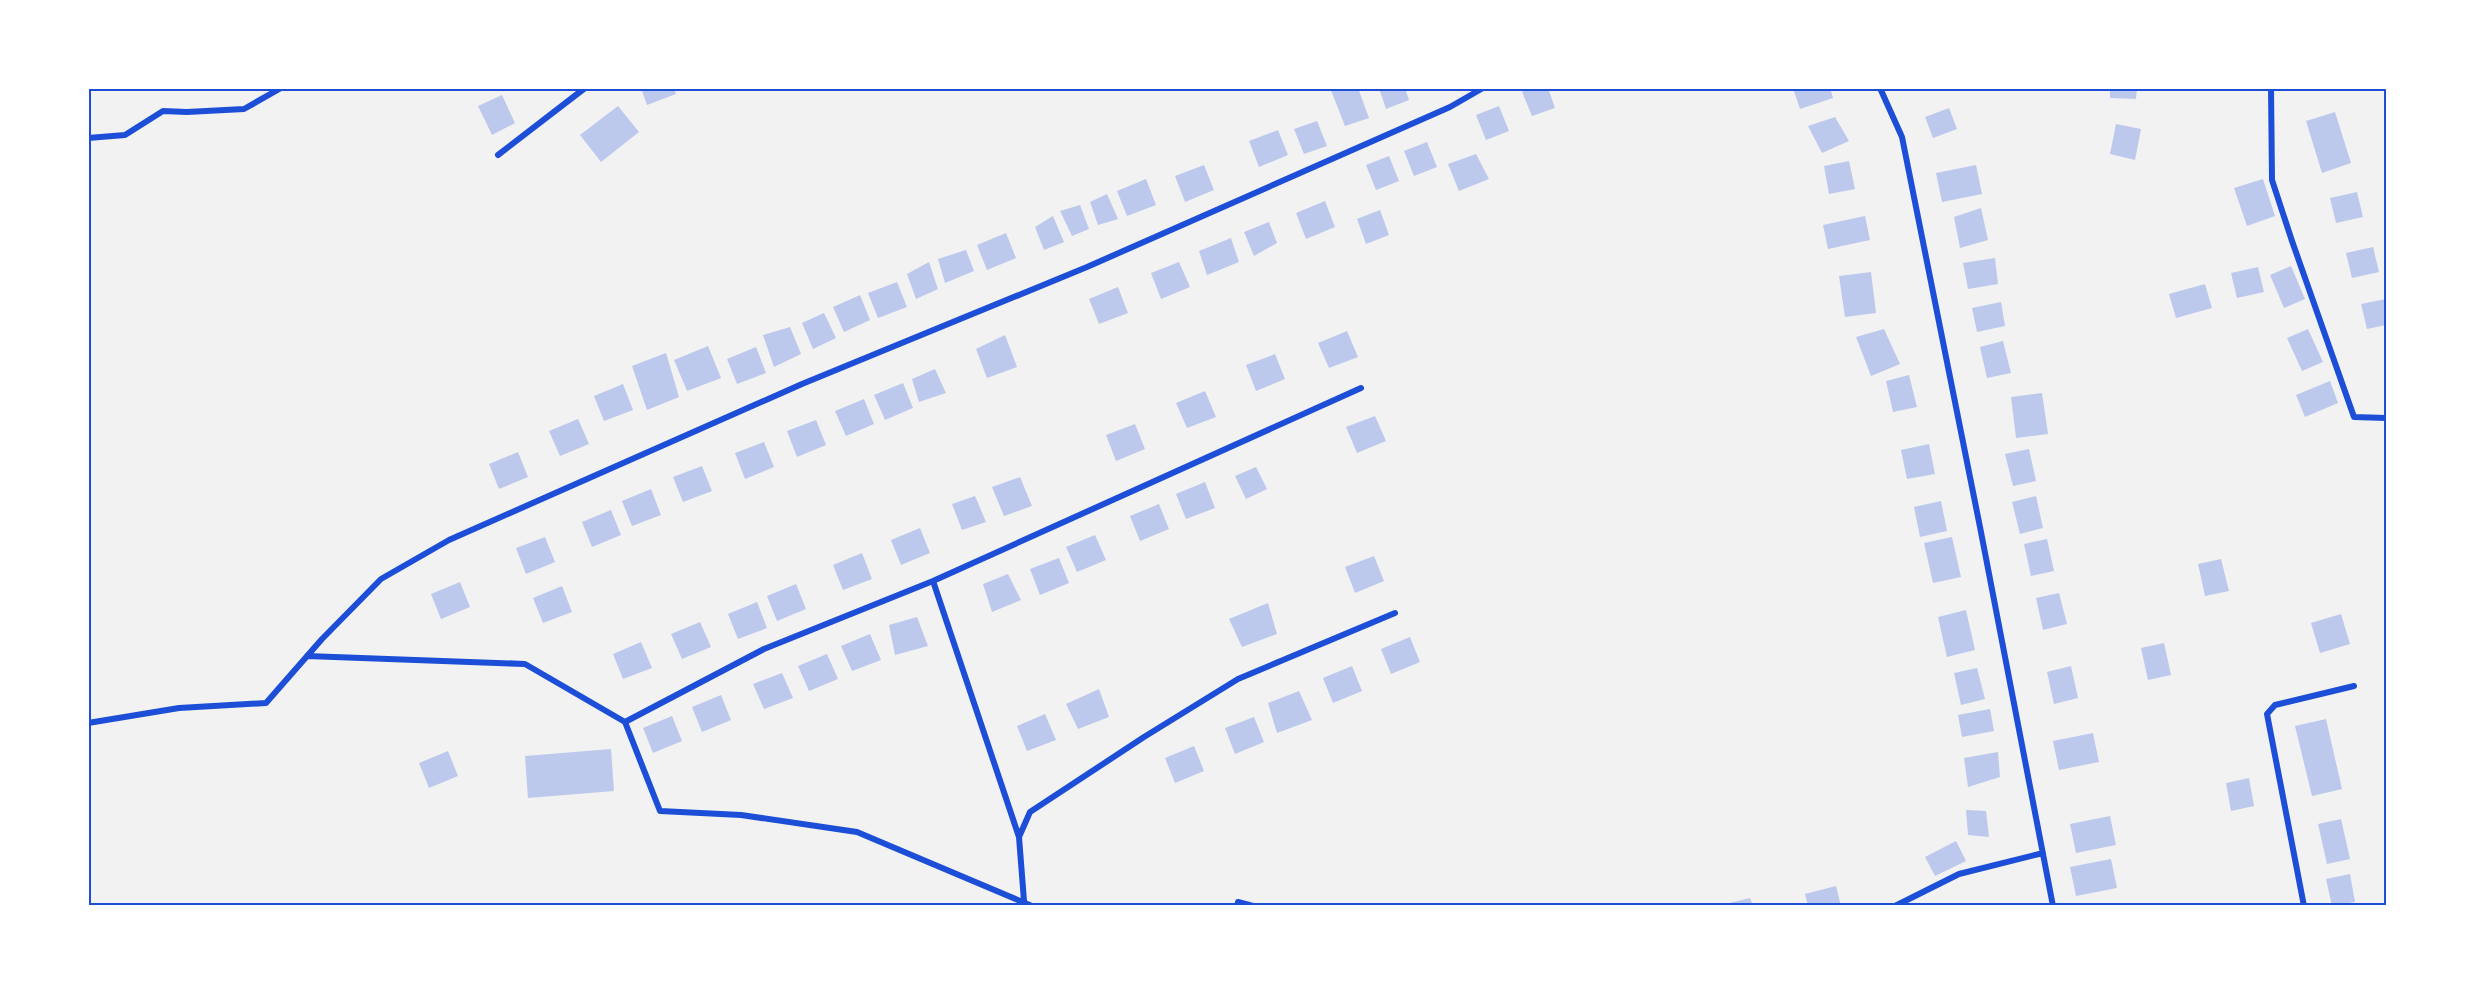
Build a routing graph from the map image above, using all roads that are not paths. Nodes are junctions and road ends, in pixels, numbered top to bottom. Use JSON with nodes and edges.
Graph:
{"nodes":[{"id":1,"x":281,"y":88,"type":"edge"},
{"id":2,"x":585,"y":88,"type":"edge"},
{"id":3,"x":1483,"y":88,"type":"edge"},
{"id":4,"x":1880,"y":88,"type":"edge"},
{"id":5,"x":2271,"y":88,"type":"edge"},
{"id":6,"x":88,"y":138,"type":"edge"},
{"id":7,"x":498,"y":155,"type":"dead end"},
{"id":8,"x":1361,"y":388,"type":"dead end"},
{"id":9,"x":2386,"y":418,"type":"edge"},
{"id":10,"x":933,"y":581,"type":"junction"},
{"id":11,"x":1395,"y":613,"type":"dead end"},
{"id":12,"x":307,"y":656,"type":"junction"},
{"id":13,"x":2354,"y":686,"type":"dead end"},
{"id":14,"x":625,"y":722,"type":"junction"},
{"id":15,"x":88,"y":723,"type":"edge"},
{"id":16,"x":1019,"y":837,"type":"junction"},
{"id":17,"x":2043,"y":853,"type":"junction"},
{"id":18,"x":1024,"y":901,"type":"junction"},
{"id":19,"x":1032,"y":906,"type":"edge"},
{"id":20,"x":1237,"y":906,"type":"edge"},
{"id":21,"x":1253,"y":906,"type":"edge"},
{"id":22,"x":1895,"y":906,"type":"edge"},
{"id":23,"x":2053,"y":906,"type":"edge"},
{"id":24,"x":2304,"y":906,"type":"edge"}],
"edges":[{"from":1,"to":6,"type":"street"},
{"from":2,"to":7,"type":"street"},
{"from":3,"to":12,"type":"street"},
{"from":4,"to":17,"type":"street"},
{"from":5,"to":9,"type":"street"},
{"from":8,"to":10,"type":"street"},
{"from":10,"to":14,"type":"street"},
{"from":10,"to":16,"type":"street"},
{"from":11,"to":16,"type":"street"},
{"from":12,"to":14,"type":"street"},
{"from":12,"to":15,"type":"street"},
{"from":13,"to":24,"type":"street"},
{"from":14,"to":18,"type":"street"},
{"from":16,"to":18,"type":"street"},
{"from":17,"to":22,"type":"street"},
{"from":17,"to":23,"type":"street"},
{"from":18,"to":19,"type":"street"},
{"from":20,"to":21,"type":"street"}]}
